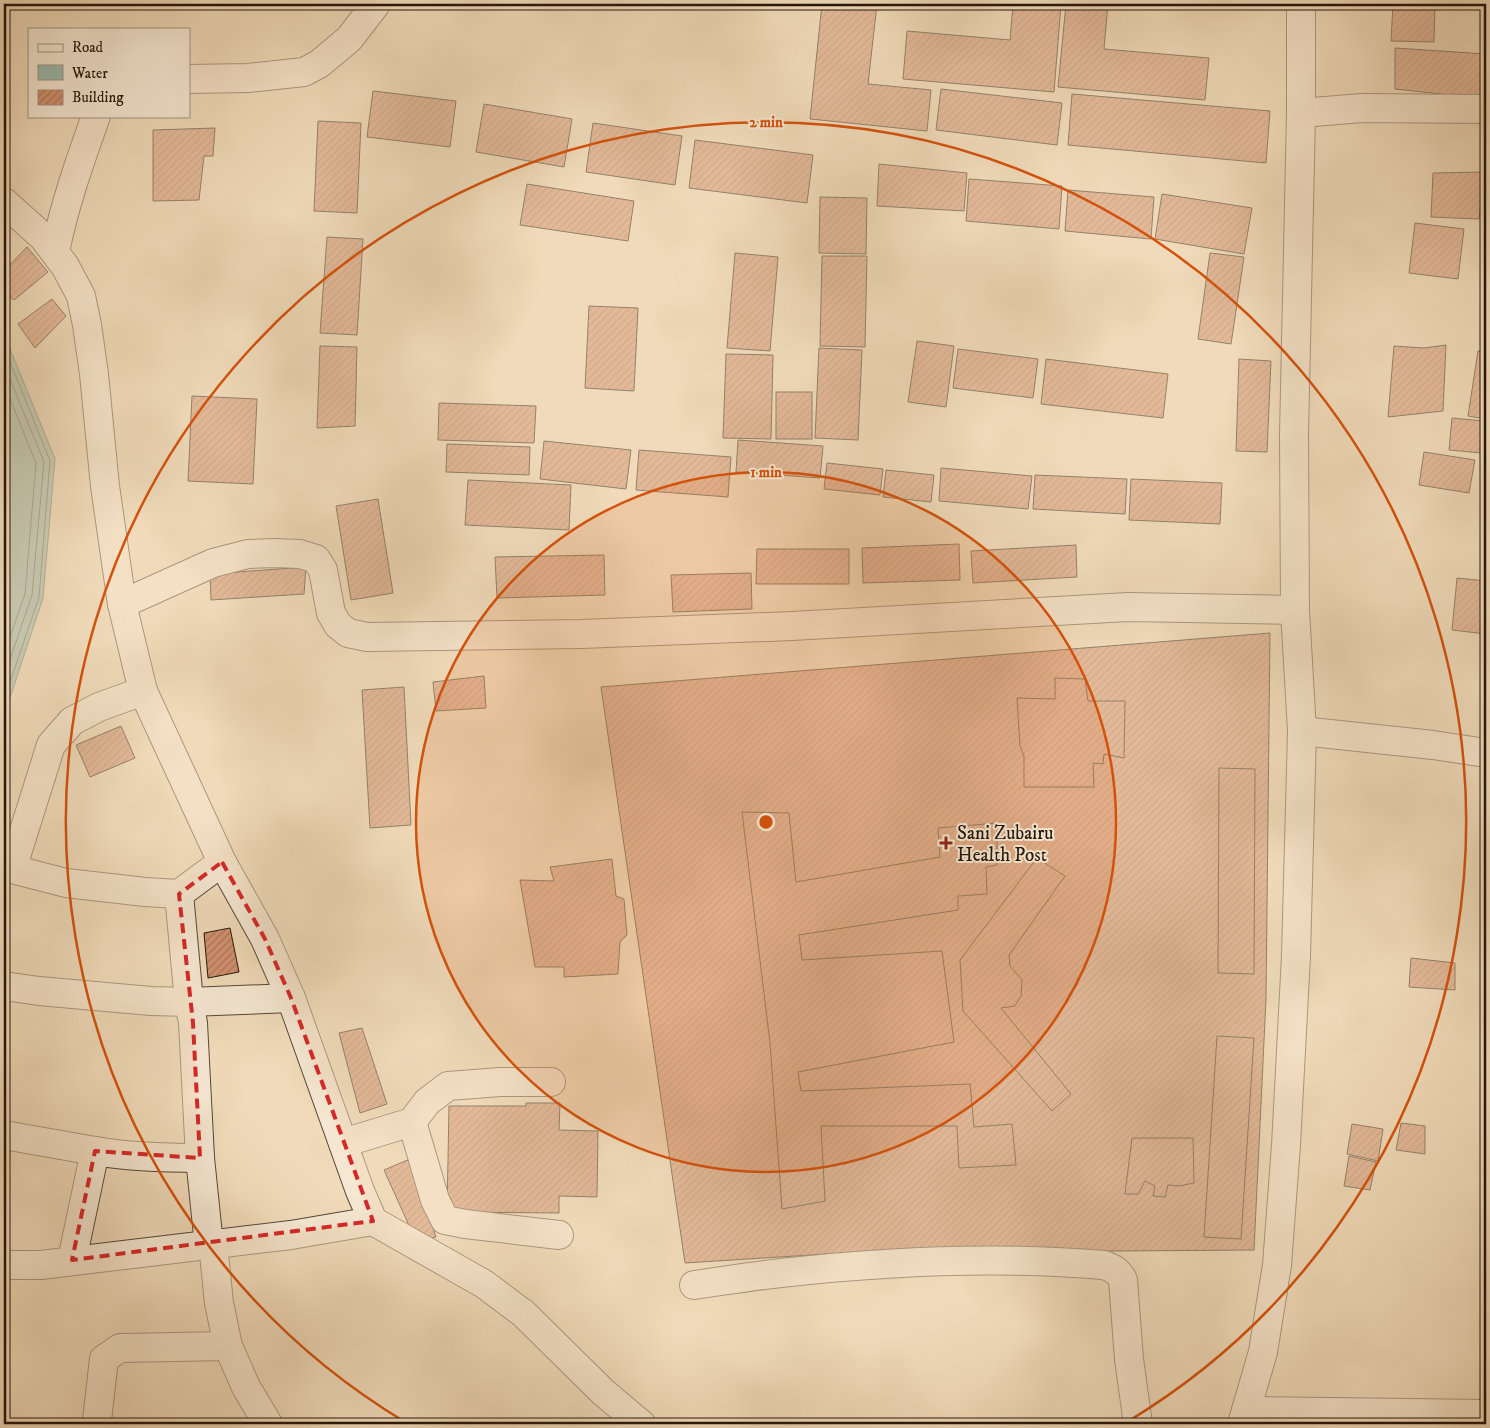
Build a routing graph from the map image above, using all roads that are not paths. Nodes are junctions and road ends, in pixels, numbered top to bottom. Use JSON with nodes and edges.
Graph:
{"nodes":[{"id":1,"x":376,"y":4,"type":"edge"},
{"id":2,"x":1301,"y":4,"type":"edge"},
{"id":3,"x":190,"y":79,"type":"edge"},
{"id":4,"x":1486,"y":110,"type":"edge"},
{"id":5,"x":1302,"y":113,"type":"junction"},
{"id":6,"x":95,"y":118,"type":"edge"},
{"id":7,"x":4,"y":202,"type":"edge"},
{"id":8,"x":55,"y":252,"type":"junction"},
{"id":9,"x":122,"y":604,"type":"junction"},
{"id":10,"x":1295,"y":610,"type":"junction"},
{"id":11,"x":143,"y":691,"type":"junction"},
{"id":12,"x":1302,"y":731,"type":"junction"},
{"id":13,"x":1486,"y":753,"type":"edge"},
{"id":14,"x":222,"y":862,"type":"junction"},
{"id":15,"x":8,"y":868,"type":"edge"},
{"id":16,"x":179,"y":894,"type":"junction"},
{"id":17,"x":4,"y":986,"type":"edge"},
{"id":18,"x":291,"y":998,"type":"junction"},
{"id":19,"x":189,"y":1002,"type":"junction"},
{"id":20,"x":551,"y":1082,"type":"dead end"},
{"id":21,"x":412,"y":1122,"type":"junction"},
{"id":22,"x":4,"y":1135,"type":"edge"},
{"id":23,"x":343,"y":1143,"type":"junction"},
{"id":24,"x":95,"y":1151,"type":"junction"},
{"id":25,"x":200,"y":1158,"type":"junction"},
{"id":26,"x":373,"y":1222,"type":"junction"},
{"id":27,"x":559,"y":1234,"type":"dead end"},
{"id":28,"x":211,"y":1245,"type":"junction"},
{"id":29,"x":72,"y":1260,"type":"junction"},
{"id":30,"x":4,"y":1265,"type":"edge"},
{"id":31,"x":694,"y":1285,"type":"dead end"},
{"id":32,"x":228,"y":1346,"type":"junction"},
{"id":33,"x":1486,"y":1414,"type":"edge"},
{"id":34,"x":1244,"y":1418,"type":"edge"},
{"id":35,"x":97,"y":1420,"type":"dead end"},
{"id":36,"x":268,"y":1424,"type":"edge"},
{"id":37,"x":641,"y":1424,"type":"edge"},
{"id":38,"x":1138,"y":1424,"type":"edge"}],
"edges":[{"from":1,"to":3,"type":"street"},
{"from":2,"to":5,"type":"street"},
{"from":4,"to":5,"type":"street"},
{"from":5,"to":10,"type":"street"},
{"from":6,"to":8,"type":"street"},
{"from":7,"to":8,"type":"street"},
{"from":8,"to":9,"type":"street"},
{"from":9,"to":10,"type":"street"},
{"from":9,"to":11,"type":"street"},
{"from":10,"to":12,"type":"street"},
{"from":11,"to":14,"type":"street"},
{"from":11,"to":15,"type":"street"},
{"from":12,"to":13,"type":"street"},
{"from":12,"to":34,"type":"street"},
{"from":14,"to":16,"type":"street"},
{"from":14,"to":18,"type":"street"},
{"from":15,"to":16,"type":"street"},
{"from":16,"to":19,"type":"street"},
{"from":17,"to":19,"type":"street"},
{"from":18,"to":19,"type":"street"},
{"from":18,"to":23,"type":"street"},
{"from":19,"to":25,"type":"street"},
{"from":20,"to":21,"type":"street"},
{"from":21,"to":23,"type":"street"},
{"from":21,"to":27,"type":"street"},
{"from":22,"to":24,"type":"street"},
{"from":23,"to":26,"type":"street"},
{"from":24,"to":25,"type":"street"},
{"from":24,"to":29,"type":"street"},
{"from":25,"to":28,"type":"street"},
{"from":26,"to":28,"type":"street"},
{"from":26,"to":37,"type":"street"},
{"from":28,"to":29,"type":"street"},
{"from":28,"to":32,"type":"street"},
{"from":29,"to":30,"type":"street"},
{"from":31,"to":38,"type":"street"},
{"from":32,"to":35,"type":"street"},
{"from":32,"to":36,"type":"street"},
{"from":33,"to":34,"type":"street"}]}
